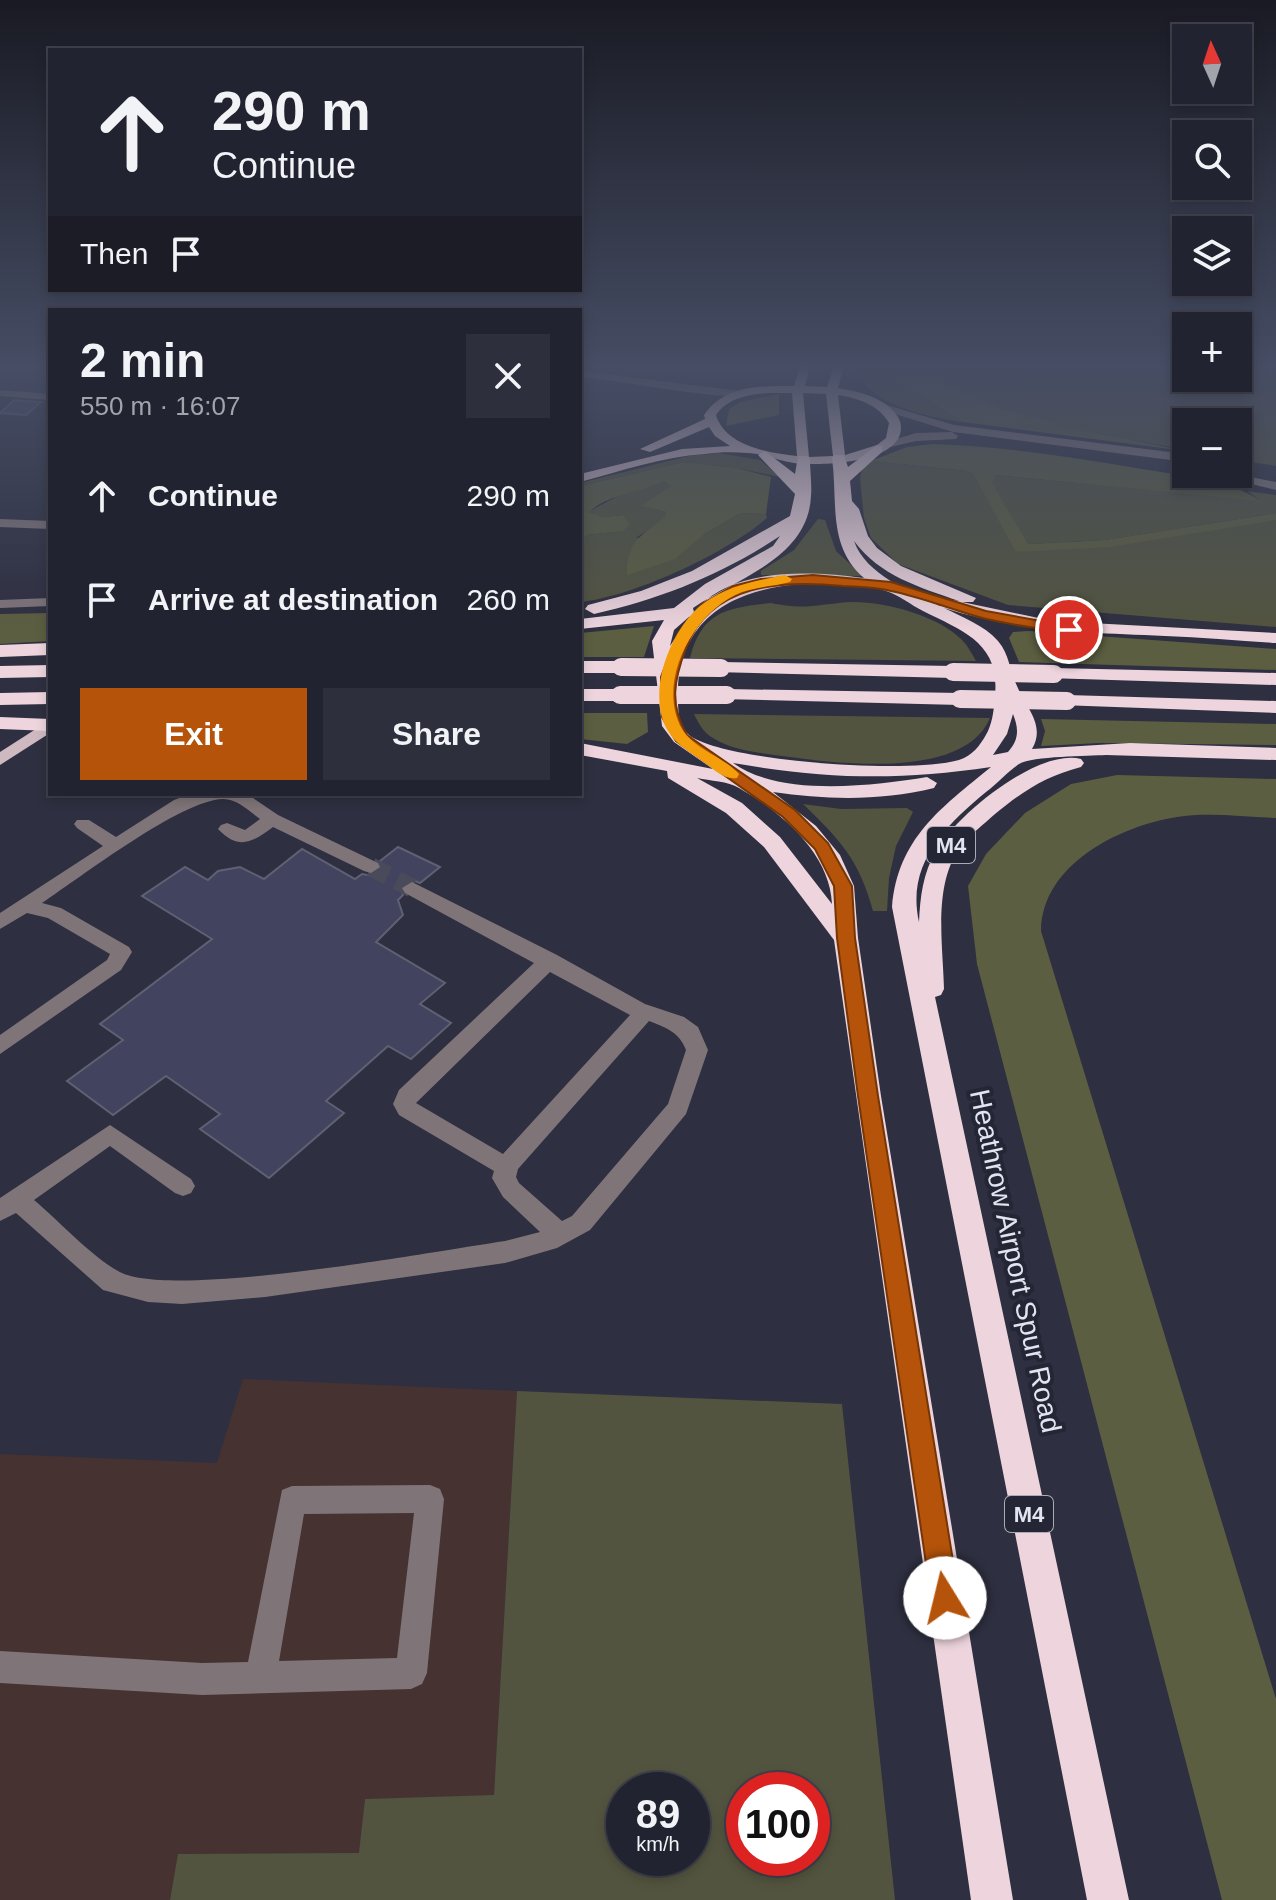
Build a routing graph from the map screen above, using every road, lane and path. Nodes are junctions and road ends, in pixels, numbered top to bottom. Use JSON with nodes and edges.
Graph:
{"nodes":[{"id":1,"x":625,"y":454,"type":"edge"},
{"id":2,"x":686,"y":454,"type":"edge"},
{"id":3,"x":761,"y":454,"type":"edge"},
{"id":4,"x":765,"y":454,"type":"edge"},
{"id":5,"x":802,"y":454,"type":"edge"},
{"id":6,"x":838,"y":454,"type":"edge"},
{"id":7,"x":855,"y":454,"type":"edge"},
{"id":8,"x":875,"y":454,"type":"edge"},
{"id":9,"x":1087,"y":454,"type":"edge"},
{"id":10,"x":839,"y":458,"type":"junction"},
{"id":11,"x":803,"y":459,"type":"junction"},
{"id":12,"x":582,"y":465,"type":"edge"},
{"id":13,"x":1172,"y":466,"type":"edge"},
{"id":14,"x":1252,"y":472,"type":"edge"},
{"id":15,"x":582,"y":478,"type":"edge"},
{"id":16,"x":1252,"y":478,"type":"edge"},
{"id":17,"x":1274,"y":480,"type":"edge"},
{"id":18,"x":843,"y":488,"type":"junction"},
{"id":19,"x":804,"y":496,"type":"junction"},
{"id":20,"x":1272,"y":502,"type":"dead end"},
{"id":21,"x":800,"y":515,"type":"junction"},
{"id":22,"x":0,"y":523,"type":"edge"},
{"id":23,"x":48,"y":525,"type":"edge"},
{"id":24,"x":891,"y":586,"type":"junction"},
{"id":25,"x":48,"y":602,"type":"edge"},
{"id":26,"x":0,"y":604,"type":"edge"},
{"id":27,"x":707,"y":607,"type":"junction"},
{"id":28,"x":582,"y":610,"type":"edge"},
{"id":29,"x":935,"y":610,"type":"junction"},
{"id":30,"x":678,"y":613,"type":"junction"},
{"id":31,"x":582,"y":624,"type":"edge"},
{"id":32,"x":1161,"y":630,"type":"junction"},
{"id":33,"x":1276,"y":638,"type":"edge"},
{"id":34,"x":48,"y":649,"type":"edge"},
{"id":35,"x":0,"y":651,"type":"edge"},
{"id":36,"x":582,"y":667,"type":"edge"},
{"id":37,"x":48,"y":671,"type":"edge"},
{"id":38,"x":0,"y":672,"type":"edge"},
{"id":39,"x":668,"y":677,"type":"junction"},
{"id":40,"x":1276,"y":679,"type":"edge"},
{"id":41,"x":1007,"y":686,"type":"junction"},
{"id":42,"x":582,"y":695,"type":"edge"},
{"id":43,"x":48,"y":698,"type":"edge"},
{"id":44,"x":0,"y":699,"type":"edge"},
{"id":45,"x":1276,"y":707,"type":"edge"},
{"id":46,"x":0,"y":723,"type":"edge"},
{"id":47,"x":48,"y":725,"type":"edge"},
{"id":48,"x":48,"y":726,"type":"edge"},
{"id":49,"x":698,"y":748,"type":"junction"},
{"id":50,"x":582,"y":749,"type":"edge"},
{"id":51,"x":1215,"y":753,"type":"junction"},
{"id":52,"x":1276,"y":754,"type":"edge"},
{"id":53,"x":1014,"y":758,"type":"junction"},
{"id":54,"x":0,"y":760,"type":"edge"},
{"id":55,"x":650,"y":761,"type":"junction"},
{"id":56,"x":972,"y":763,"type":"junction"},
{"id":57,"x":737,"y":779,"type":"junction"},
{"id":58,"x":206,"y":796,"type":"edge"},
{"id":59,"x":235,"y":796,"type":"edge"},
{"id":60,"x":272,"y":819,"type":"junction"},
{"id":61,"x":83,"y":824,"type":"dead end"},
{"id":62,"x":227,"y":829,"type":"dead end"},
{"id":63,"x":117,"y":846,"type":"junction"},
{"id":64,"x":371,"y":867,"type":"tunnel mouth"},
{"id":65,"x":412,"y":888,"type":"tunnel mouth"},
{"id":66,"x":25,"y":906,"type":"junction"},
{"id":67,"x":0,"y":922,"type":"edge"},
{"id":68,"x":846,"y":938,"type":"junction"},
{"id":69,"x":550,"y":960,"type":"junction"},
{"id":70,"x":642,"y":1011,"type":"junction"},
{"id":71,"x":0,"y":1046,"type":"edge"},
{"id":72,"x":933,"y":1047,"type":"junction"},
{"id":73,"x":507,"y":1165,"type":"junction"},
{"id":74,"x":183,"y":1186,"type":"dead end"},
{"id":75,"x":8,"y":1205,"type":"edge"},
{"id":76,"x":559,"y":1234,"type":"junction"},
{"id":77,"x":0,"y":1667,"type":"edge"},
{"id":78,"x":261,"y":1677,"type":"junction"},
{"id":79,"x":992,"y":1900,"type":"edge"},
{"id":80,"x":1108,"y":1900,"type":"edge"}],
"edges":[{"from":1,"to":12,"type":"main road"},
{"from":2,"to":15,"type":"main road"},
{"from":3,"to":19,"type":"highway"},
{"from":4,"to":11,"type":"main road"},
{"from":5,"to":11,"type":"main road"},
{"from":6,"to":10,"type":"main road"},
{"from":7,"to":10,"type":"main road"},
{"from":8,"to":18,"type":"highway"},
{"from":9,"to":13,"type":"street"},
{"from":10,"to":11,"type":"main road"},
{"from":10,"to":18,"type":"highway","number":"M4"},
{"from":11,"to":19,"type":"highway","number":"M4"},
{"from":14,"to":17,"type":"street"},
{"from":16,"to":17,"type":"street"},
{"from":17,"to":20,"type":"street"},
{"from":18,"to":24,"type":"highway","number":"M4"},
{"from":18,"to":32,"type":"highway","number":"M4"},
{"from":19,"to":21,"type":"highway","number":"M4"},
{"from":21,"to":28,"type":"highway"},
{"from":21,"to":30,"type":"highway","number":"M4"},
{"from":22,"to":23,"type":"street"},
{"from":24,"to":27,"type":"highway","number":"M4"},
{"from":24,"to":29,"type":"highway","number":"M4"},
{"from":24,"to":32,"type":"highway","number":"M4"},
{"from":25,"to":26,"type":"street"},
{"from":27,"to":29,"type":"highway","number":"M4"},
{"from":27,"to":30,"type":"highway","number":"M4"},
{"from":27,"to":39,"type":"highway","number":"M4"},
{"from":29,"to":41,"type":"highway","number":"M4"},
{"from":30,"to":31,"type":"highway","number":"M4"},
{"from":30,"to":39,"type":"highway","number":"M4"},
{"from":32,"to":33,"type":"highway","number":"M4"},
{"from":34,"to":35,"type":"highway"},
{"from":36,"to":40,"type":"highway","bridge":true},
{"from":37,"to":38,"type":"highway"},
{"from":39,"to":49,"type":"highway","number":"M4"},
{"from":41,"to":53,"type":"highway","number":"M4"},
{"from":41,"to":56,"type":"highway","number":"M4"},
{"from":42,"to":45,"type":"highway","bridge":true},
{"from":43,"to":44,"type":"highway"},
{"from":46,"to":47,"type":"highway"},
{"from":48,"to":54,"type":"main road"},
{"from":49,"to":56,"type":"highway","number":"M4"},
{"from":49,"to":57,"type":"highway","number":"M4"},
{"from":50,"to":55,"type":"highway","number":"M4"},
{"from":51,"to":52,"type":"highway","number":"M4"},
{"from":51,"to":53,"type":"highway","number":"M4"},
{"from":51,"to":72,"type":"highway","number":"M4"},
{"from":53,"to":56,"type":"highway","number":"M4"},
{"from":53,"to":72,"type":"highway","name":"Heathrow Airport Spur Road","number":"M4"},
{"from":55,"to":57,"type":"highway","number":"M4"},
{"from":55,"to":68,"type":"highway","number":"M4"},
{"from":56,"to":57,"type":"highway","number":"M4"},
{"from":57,"to":68,"type":"highway","number":"M4"},
{"from":58,"to":63,"type":"street"},
{"from":59,"to":60,"type":"street"},
{"from":60,"to":62,"type":"street"},
{"from":60,"to":64,"type":"street"},
{"from":61,"to":63,"type":"street"},
{"from":63,"to":66,"type":"street"},
{"from":65,"to":69,"type":"street"},
{"from":66,"to":67,"type":"street"},
{"from":66,"to":71,"type":"street"},
{"from":68,"to":79,"type":"highway","number":"M4"},
{"from":69,"to":70,"type":"street"},
{"from":69,"to":73,"type":"street"},
{"from":70,"to":73,"type":"street"},
{"from":70,"to":76,"type":"street"},
{"from":72,"to":80,"type":"highway","name":"Heathrow Airport Spur Road","number":"M4"},
{"from":73,"to":76,"type":"street"},
{"from":74,"to":75,"type":"street"},
{"from":75,"to":76,"type":"street"},
{"from":77,"to":78,"type":"street"},
{"from":78,"to":78,"type":"street"}]}
